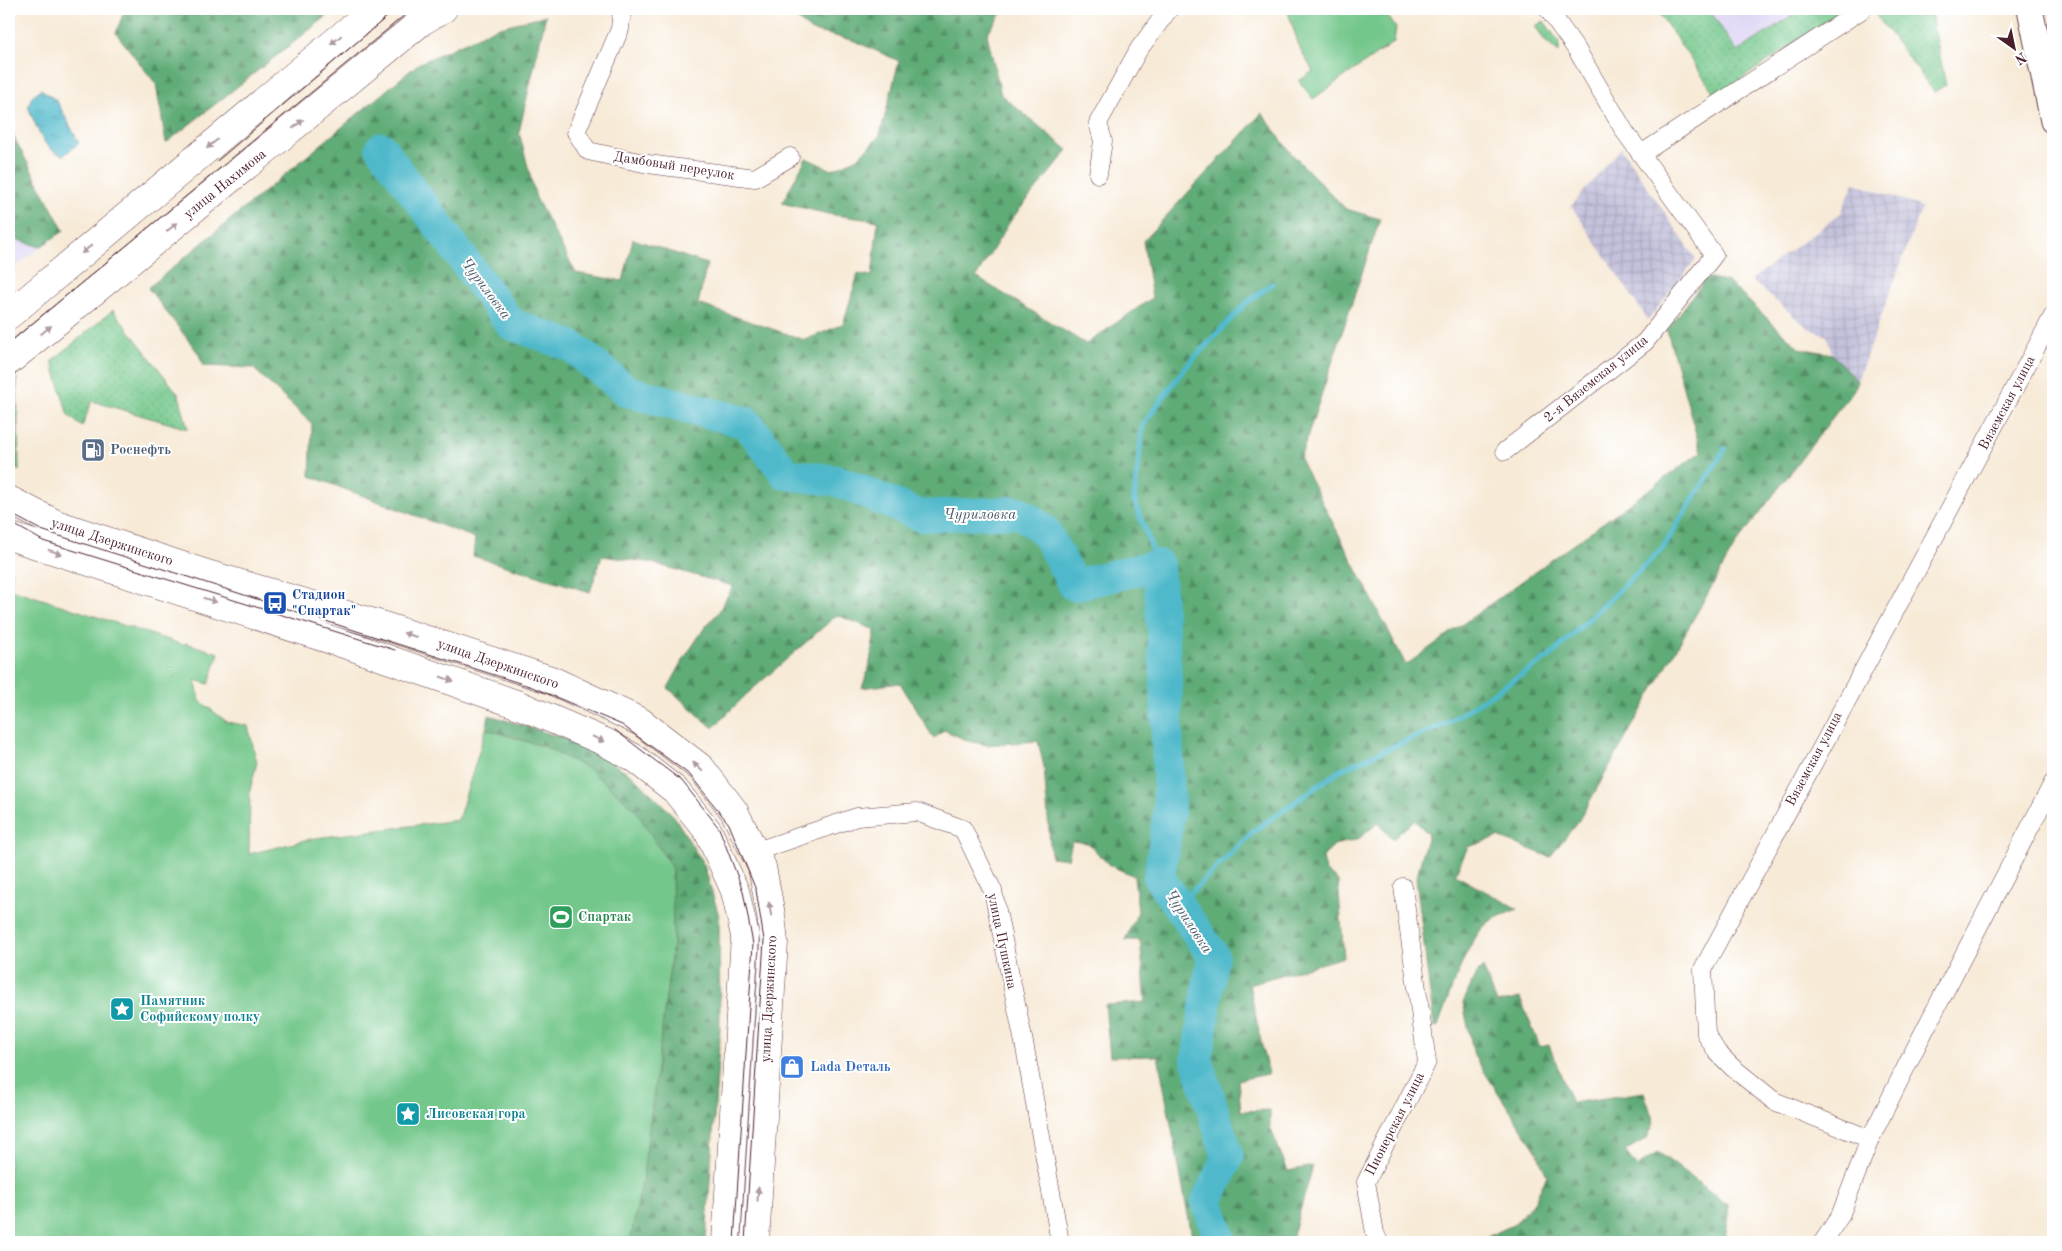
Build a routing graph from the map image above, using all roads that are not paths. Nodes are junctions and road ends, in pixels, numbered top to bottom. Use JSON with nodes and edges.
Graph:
{"nodes":[{"id":1,"x":374,"y":9,"type":"edge"},
{"id":2,"x":443,"y":9,"type":"edge"},
{"id":3,"x":622,"y":9,"type":"edge"},
{"id":4,"x":1169,"y":9,"type":"edge"},
{"id":5,"x":1548,"y":9,"type":"edge"},
{"id":6,"x":1863,"y":9,"type":"edge"},
{"id":7,"x":2030,"y":9,"type":"edge"},
{"id":8,"x":2053,"y":121,"type":"edge"},
{"id":9,"x":1641,"y":154,"type":"junction"},
{"id":10,"x":790,"y":157,"type":"dead end"},
{"id":11,"x":1098,"y":174,"type":"dead end"},
{"id":12,"x":9,"y":315,"type":"edge"},
{"id":13,"x":2053,"y":316,"type":"edge"},
{"id":14,"x":9,"y":361,"type":"edge"},
{"id":15,"x":1505,"y":451,"type":"dead end"},
{"id":16,"x":9,"y":500,"type":"edge"},
{"id":17,"x":9,"y":509,"type":"edge"},
{"id":18,"x":56,"y":524,"type":"junction"},
{"id":19,"x":9,"y":536,"type":"edge"},
{"id":20,"x":2053,"y":783,"type":"edge"},
{"id":21,"x":754,"y":852,"type":"junction"},
{"id":22,"x":1403,"y":887,"type":"dead end"},
{"id":23,"x":1870,"y":1139,"type":"junction"},
{"id":24,"x":726,"y":1242,"type":"edge"},
{"id":25,"x":755,"y":1242,"type":"edge"},
{"id":26,"x":1060,"y":1242,"type":"edge"},
{"id":27,"x":1379,"y":1242,"type":"edge"},
{"id":28,"x":1823,"y":1242,"type":"edge"}],
"edges":[{"from":1,"to":12,"type":"main road","one_way":true},
{"from":14,"to":2,"type":"main road","name":"улица Нахимова","one_way":true},
{"from":3,"to":10,"type":"street","name":"Дамбовый переулок"},
{"from":4,"to":11,"type":"street"},
{"from":5,"to":9,"type":"street","name":"2-я Вяземская улица"},
{"from":6,"to":9,"type":"street"},
{"from":7,"to":8,"type":"street"},
{"from":9,"to":15,"type":"street","name":"2-я Вяземская улица"},
{"from":13,"to":23,"type":"street","name":"Вяземская улица"},
{"from":16,"to":18,"type":"main road"},
{"from":17,"to":18,"type":"street","name":"улица Дзержинского"},
{"from":21,"to":18,"type":"main road","name":"улица Дзержинского","one_way":true},
{"from":19,"to":24,"type":"main road","name":"улица Дзержинского","one_way":true},
{"from":20,"to":23,"type":"street"},
{"from":25,"to":21,"type":"main road","name":"улица Дзержинского","one_way":true},
{"from":21,"to":26,"type":"street","name":"улица Пушкина"},
{"from":22,"to":27,"type":"street","name":"Пионерская улица"},
{"from":23,"to":28,"type":"street"}]}
